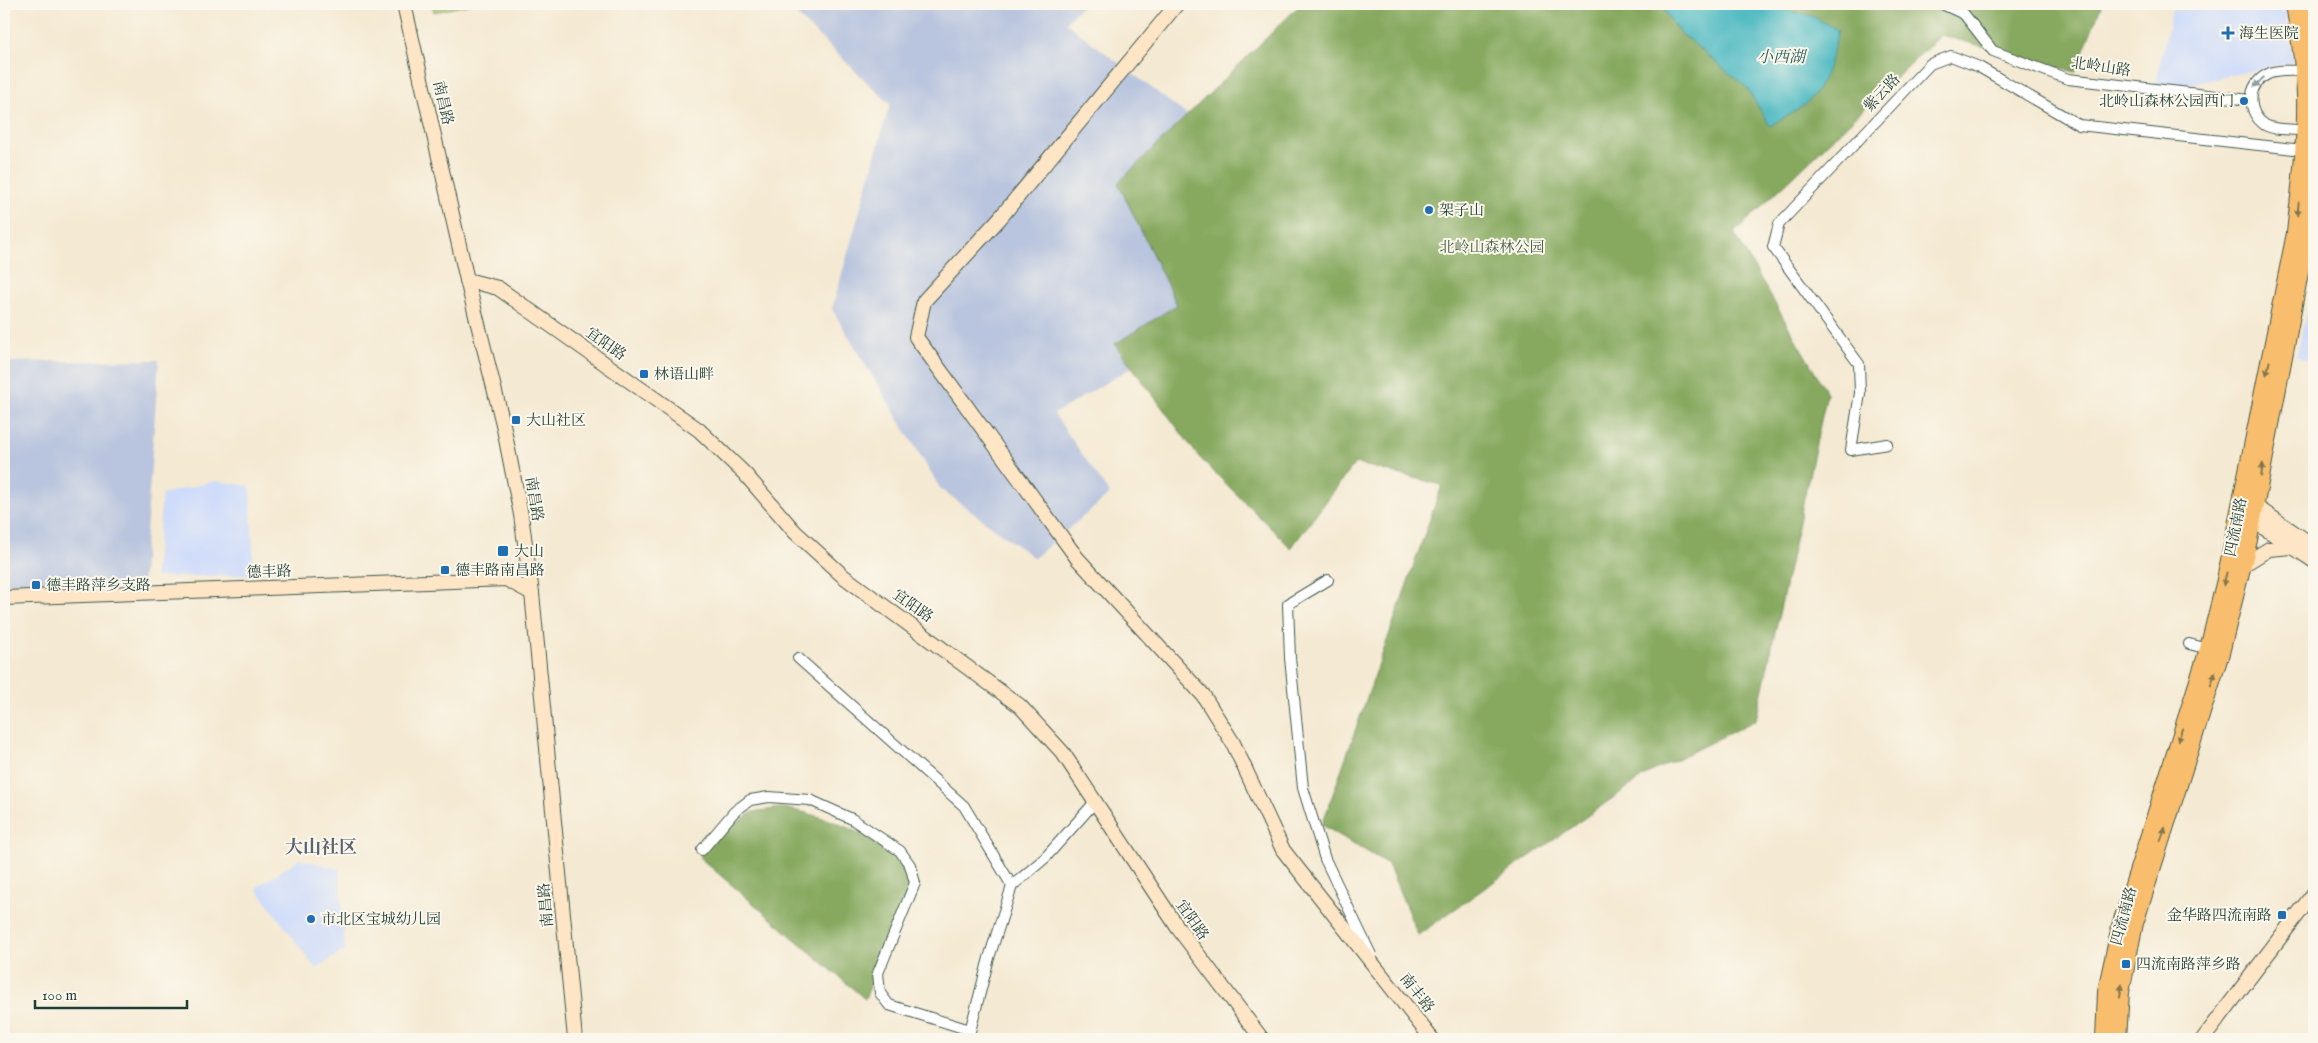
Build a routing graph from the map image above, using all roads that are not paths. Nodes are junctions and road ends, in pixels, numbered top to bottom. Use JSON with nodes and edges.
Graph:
{"nodes":[{"id":1,"x":404,"y":4,"type":"edge"},
{"id":2,"x":1177,"y":4,"type":"edge"},
{"id":3,"x":1942,"y":4,"type":"edge"},
{"id":4,"x":2294,"y":4,"type":"edge"},
{"id":5,"x":2306,"y":4,"type":"edge"},
{"id":6,"x":2307,"y":53,"type":"junction"},
{"id":7,"x":2309,"y":70,"type":"edge"},
{"id":8,"x":2250,"y":100,"type":"junction"},
{"id":9,"x":2304,"y":130,"type":"junction"},
{"id":10,"x":2309,"y":148,"type":"edge"},
{"id":11,"x":2314,"y":162,"type":"edge"},
{"id":12,"x":467,"y":280,"type":"junction"},
{"id":13,"x":1887,"y":444,"type":"dead end"},
{"id":14,"x":2240,"y":505,"type":"junction"},
{"id":15,"x":2255,"y":514,"type":"junction"},
{"id":16,"x":2314,"y":546,"type":"edge"},
{"id":17,"x":2292,"y":547,"type":"junction"},
{"id":18,"x":2314,"y":561,"type":"edge"},
{"id":19,"x":2243,"y":565,"type":"junction"},
{"id":20,"x":1328,"y":580,"type":"dead end"},
{"id":21,"x":532,"y":593,"type":"junction"},
{"id":22,"x":4,"y":598,"type":"edge"},
{"id":23,"x":2189,"y":644,"type":"dead end"},
{"id":24,"x":2214,"y":651,"type":"junction"},
{"id":25,"x":798,"y":658,"type":"dead end"},
{"id":26,"x":1095,"y":802,"type":"junction"},
{"id":27,"x":702,"y":850,"type":"dead end"},
{"id":28,"x":1012,"y":886,"type":"junction"},
{"id":29,"x":2314,"y":893,"type":"edge"},
{"id":30,"x":1376,"y":967,"type":"junction"},
{"id":31,"x":969,"y":1035,"type":"edge"},
{"id":32,"x":574,"y":1039,"type":"edge"},
{"id":33,"x":1262,"y":1039,"type":"edge"},
{"id":34,"x":1432,"y":1039,"type":"edge"},
{"id":35,"x":2104,"y":1039,"type":"edge"},
{"id":36,"x":2118,"y":1039,"type":"edge"},
{"id":37,"x":2204,"y":1039,"type":"edge"}],
"edges":[{"from":1,"to":12,"type":"street","name":"南昌路"},
{"from":2,"to":30,"type":"street","name":"南丰路"},
{"from":3,"to":8,"type":"street","name":"北岭山路"},
{"from":4,"to":6,"type":"main road","name":"四流南路"},
{"from":5,"to":6,"type":"main road","name":"四流南路"},
{"from":6,"to":7,"type":"main road","name":"四流南路"},
{"from":7,"to":8,"type":"street","one_way":true},
{"from":7,"to":9,"type":"main road","name":"四流南路"},
{"from":8,"to":9,"type":"street"},
{"from":9,"to":10,"type":"main road","name":"四流南路"},
{"from":10,"to":13,"type":"street","name":"紫云路"},
{"from":10,"to":14,"type":"main road","name":"四流南路","one_way":true},
{"from":15,"to":11,"type":"main road","name":"四流南路","one_way":true},
{"from":12,"to":21,"type":"street","name":"南昌路"},
{"from":12,"to":26,"type":"street","name":"宜阳路"},
{"from":14,"to":15,"type":"street"},
{"from":14,"to":24,"type":"main road","name":"四流南路","one_way":true},
{"from":15,"to":16,"type":"street"},
{"from":15,"to":17,"type":"street"},
{"from":15,"to":19,"type":"main road","name":"四流南路"},
{"from":17,"to":18,"type":"street"},
{"from":17,"to":19,"type":"street"},
{"from":19,"to":24,"type":"main road","name":"四流南路"},
{"from":20,"to":30,"type":"street"},
{"from":21,"to":22,"type":"street","name":"德丰路"},
{"from":21,"to":32,"type":"street","name":"南昌路"},
{"from":23,"to":24,"type":"street"},
{"from":24,"to":35,"type":"main road","name":"四流南路","one_way":true},
{"from":36,"to":24,"type":"main road","name":"四流南路","one_way":true},
{"from":25,"to":28,"type":"street"},
{"from":26,"to":28,"type":"street"},
{"from":26,"to":33,"type":"street","name":"宜阳路"},
{"from":27,"to":31,"type":"street"},
{"from":28,"to":31,"type":"street"},
{"from":29,"to":37,"type":"street"},
{"from":30,"to":34,"type":"street","name":"南丰路"}]}
